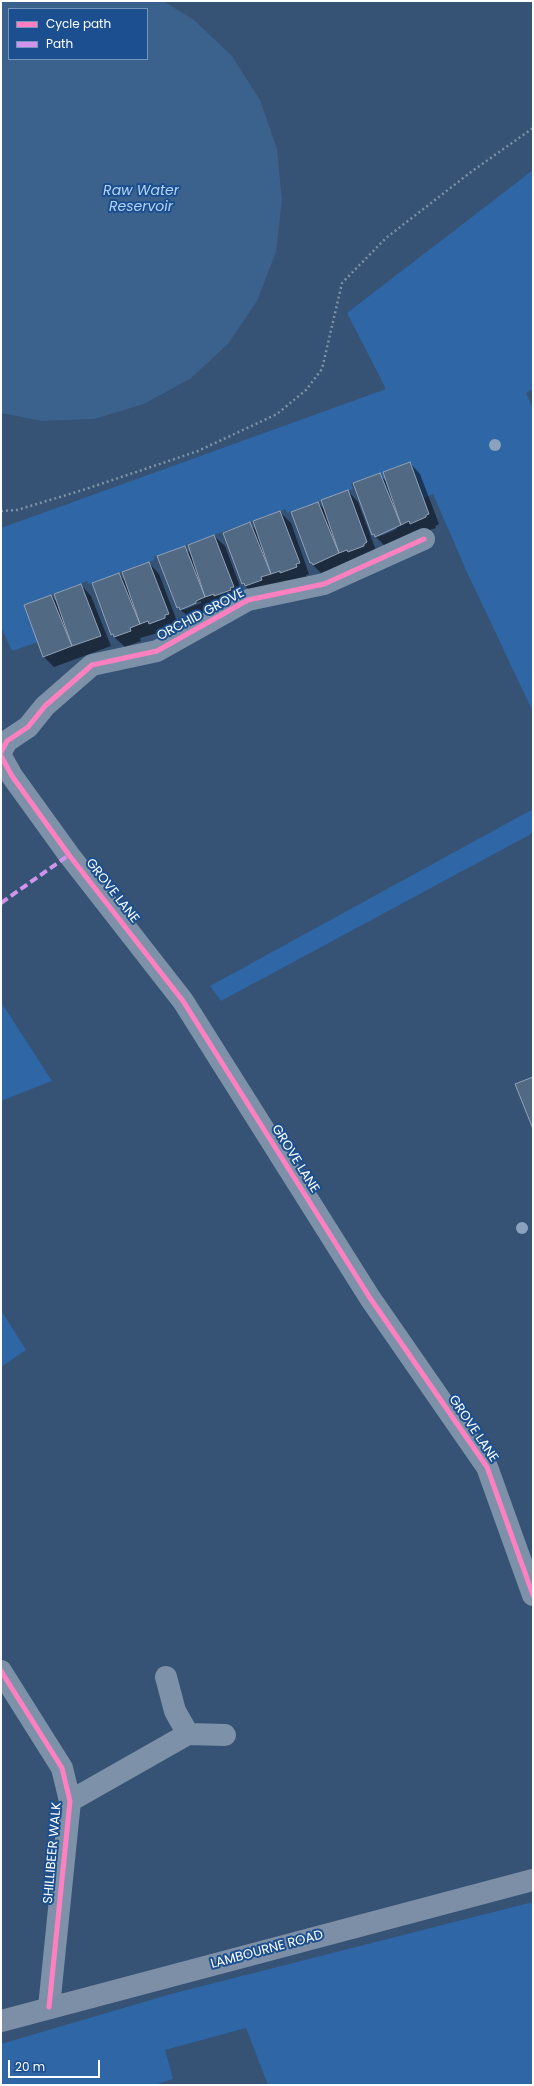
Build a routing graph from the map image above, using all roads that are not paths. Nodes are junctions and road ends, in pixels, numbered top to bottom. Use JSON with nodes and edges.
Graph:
{"nodes":[{"id":1,"x":424,"y":539,"type":"dead end"},
{"id":2,"x":1,"y":752,"type":"edge"},
{"id":3,"x":1,"y":756,"type":"edge"},
{"id":4,"x":533,"y":1595,"type":"edge"},
{"id":5,"x":1,"y":1672,"type":"edge"},
{"id":6,"x":166,"y":1677,"type":"dead end"},
{"id":7,"x":188,"y":1734,"type":"junction"},
{"id":8,"x":225,"y":1735,"type":"dead end"},
{"id":9,"x":70,"y":1801,"type":"junction"},
{"id":10,"x":533,"y":1880,"type":"edge"},
{"id":11,"x":49,"y":2007,"type":"junction"},
{"id":12,"x":1,"y":2021,"type":"edge"}],
"edges":[{"from":1,"to":2,"type":"street","name":"ORCHID GROVE"},
{"from":3,"to":4,"type":"street","name":"GROVE LANE"},
{"from":5,"to":9,"type":"street","name":"SHILLIBEER WALK"},
{"from":6,"to":7,"type":"street"},
{"from":7,"to":8,"type":"street"},
{"from":7,"to":9,"type":"street","name":"SHILLIBEER WALK"},
{"from":9,"to":11,"type":"street","name":"SHILLIBEER WALK"},
{"from":10,"to":11,"type":"main road","name":"LAMBOURNE ROAD"},
{"from":11,"to":12,"type":"main road","name":"LAMBOURNE ROAD"}]}
